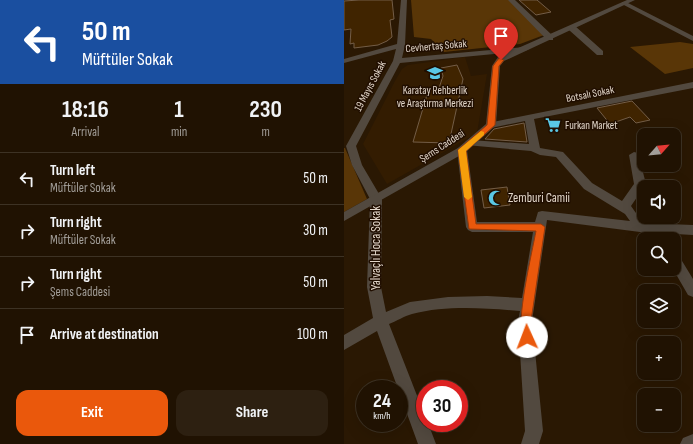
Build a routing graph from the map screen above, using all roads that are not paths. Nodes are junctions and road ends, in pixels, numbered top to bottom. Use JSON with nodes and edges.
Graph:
{"nodes":[{"id":1,"x":404,"y":0,"type":"edge"},
{"id":2,"x":511,"y":0,"type":"edge"},
{"id":3,"x":627,"y":1,"type":"edge"},
{"id":4,"x":572,"y":28,"type":"junction"},
{"id":5,"x":550,"y":38,"type":"junction"},
{"id":6,"x":693,"y":39,"type":"edge"},
{"id":7,"x":401,"y":45,"type":"junction"},
{"id":8,"x":525,"y":49,"type":"junction"},
{"id":9,"x":600,"y":53,"type":"dead end"},
{"id":10,"x":344,"y":61,"type":"edge"},
{"id":11,"x":397,"y":61,"type":"junction"},
{"id":12,"x":693,"y":85,"type":"edge"},
{"id":13,"x":528,"y":118,"type":"junction"},
{"id":14,"x":491,"y":125,"type":"junction"},
{"id":15,"x":348,"y":146,"type":"edge"},
{"id":16,"x":466,"y":146,"type":"junction"},
{"id":17,"x":534,"y":148,"type":"junction"},
{"id":18,"x":634,"y":155,"type":"dead end"},
{"id":19,"x":376,"y":199,"type":"junction"},
{"id":20,"x":624,"y":207,"type":"junction"},
{"id":21,"x":344,"y":217,"type":"edge"},
{"id":22,"x":542,"y":221,"type":"junction"},
{"id":23,"x":640,"y":227,"type":"junction"},
{"id":24,"x":654,"y":228,"type":"junction"},
{"id":25,"x":693,"y":230,"type":"edge"},
{"id":26,"x":657,"y":232,"type":"edge"},
{"id":27,"x":681,"y":271,"type":"edge"},
{"id":28,"x":693,"y":291,"type":"edge"},
{"id":29,"x":528,"y":305,"type":"junction"},
{"id":30,"x":381,"y":321,"type":"junction"},
{"id":31,"x":344,"y":343,"type":"edge"},
{"id":32,"x":693,"y":443,"type":"edge"},
{"id":33,"x":427,"y":444,"type":"edge"},
{"id":34,"x":530,"y":444,"type":"edge"},
{"id":35,"x":689,"y":444,"type":"edge"}],
"edges":[{"from":1,"to":7,"type":"street","name":"19 Mayıs Sokak"},
{"from":2,"to":5,"type":"street"},
{"from":3,"to":4,"type":"street"},
{"from":3,"to":6,"type":"street"},
{"from":4,"to":5,"type":"street"},
{"from":4,"to":9,"type":"street"},
{"from":5,"to":8,"type":"street"},
{"from":7,"to":10,"type":"street"},
{"from":7,"to":11,"type":"street","name":"19 Mayıs Sokak"},
{"from":8,"to":11,"type":"street","name":"Cevhertaş Sokak"},
{"from":8,"to":14,"type":"street"},
{"from":11,"to":15,"type":"street","name":"19 Mayıs Sokak"},
{"from":12,"to":13,"type":"street","name":"Botsalı Sokak"},
{"from":13,"to":14,"type":"street","name":"Botsalı Sokak"},
{"from":13,"to":17,"type":"street"},
{"from":14,"to":16,"type":"street","name":"Şems Caddesi"},
{"from":15,"to":19,"type":"street","name":"19 Mayıs Sokak"},
{"from":16,"to":17,"type":"street"},
{"from":16,"to":19,"type":"street","name":"Şems Caddesi"},
{"from":16,"to":22,"type":"street"},
{"from":17,"to":20,"type":"street"},
{"from":18,"to":20,"type":"street"},
{"from":19,"to":21,"type":"street","name":"Şems Caddesi"},
{"from":19,"to":30,"type":"street","name":"Yalvaçlı Hoca Sokak"},
{"from":20,"to":23,"type":"street"},
{"from":22,"to":23,"type":"street"},
{"from":22,"to":29,"type":"street"},
{"from":23,"to":24,"type":"street"},
{"from":24,"to":25,"type":"street"},
{"from":24,"to":26,"type":"street"},
{"from":27,"to":28,"type":"street"},
{"from":29,"to":30,"type":"street"},
{"from":29,"to":34,"type":"street"},
{"from":30,"to":31,"type":"street"},
{"from":30,"to":33,"type":"street","name":"Yalvaçlı Hoca Sokak"},
{"from":32,"to":35,"type":"street"}]}
